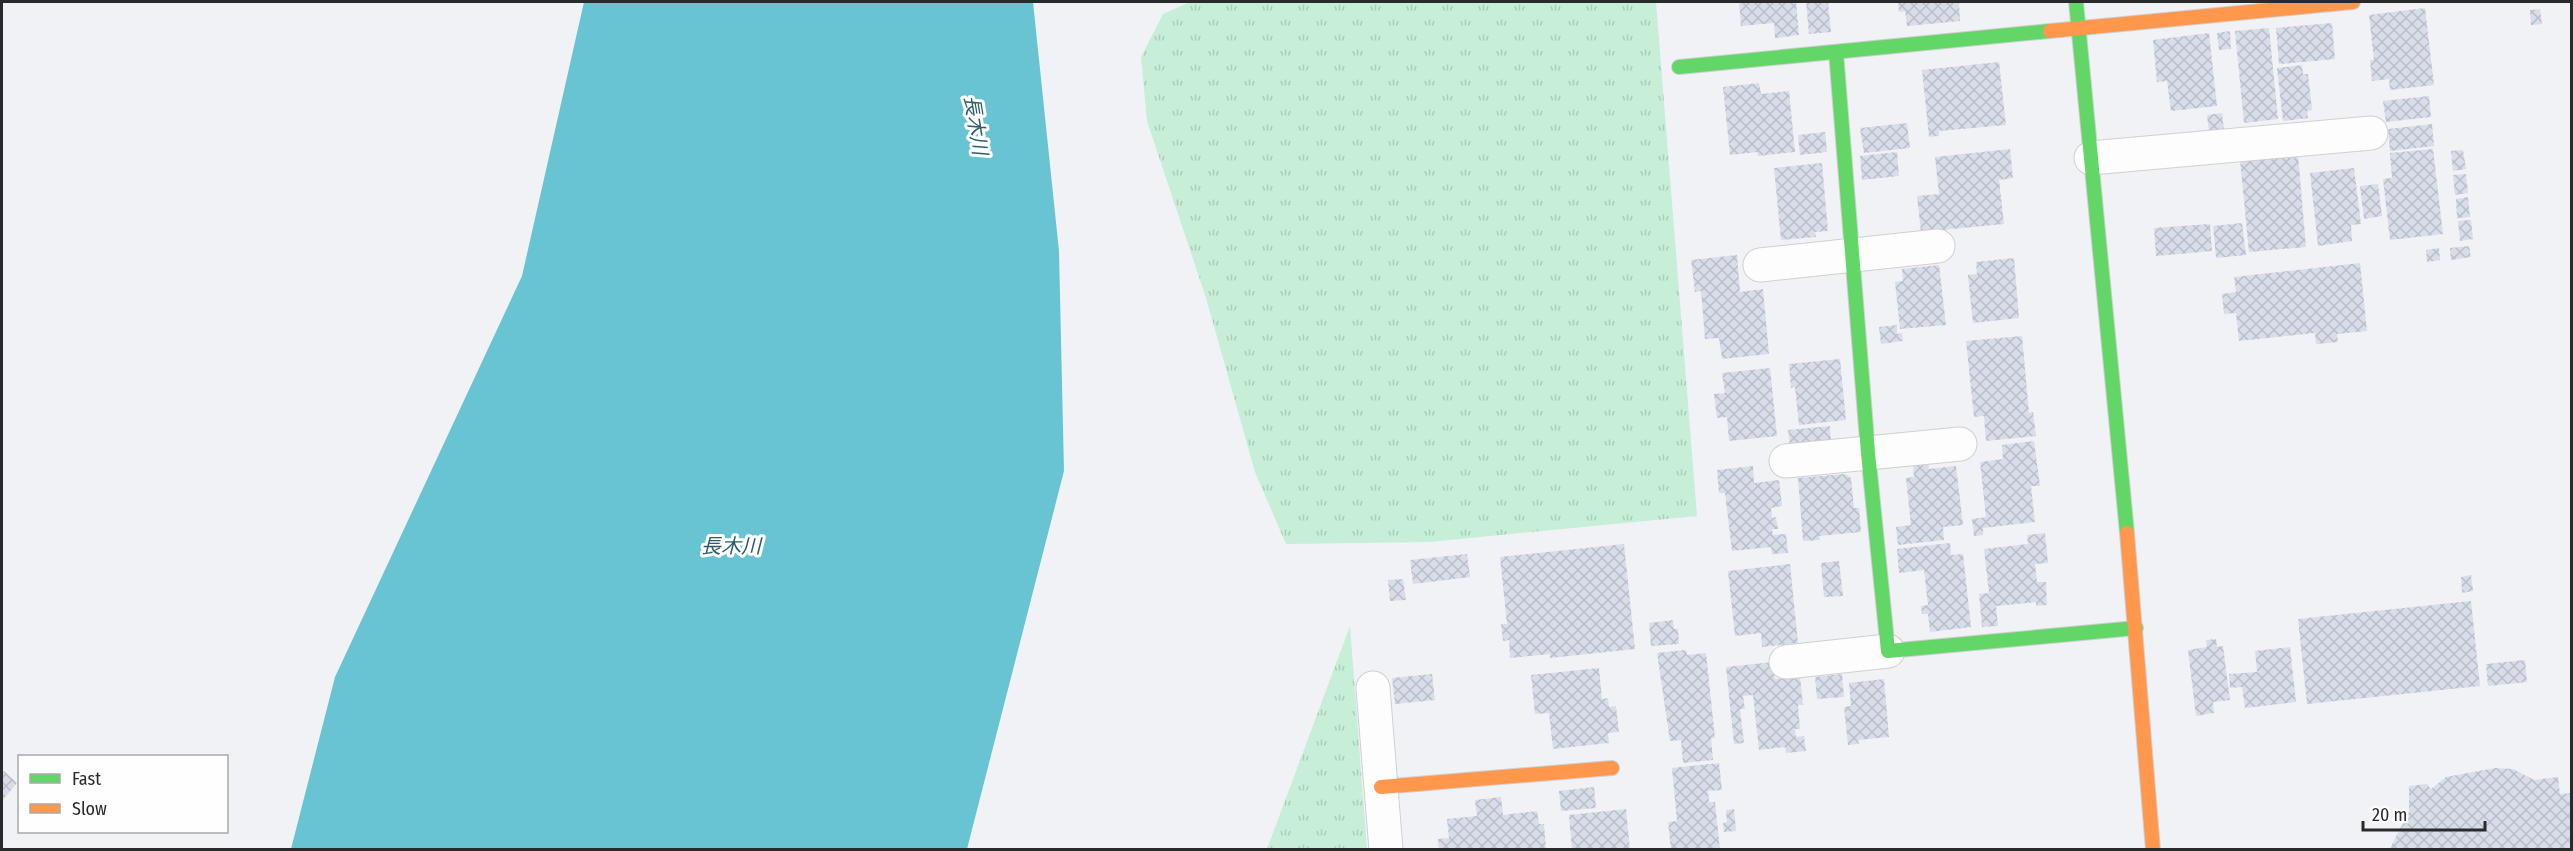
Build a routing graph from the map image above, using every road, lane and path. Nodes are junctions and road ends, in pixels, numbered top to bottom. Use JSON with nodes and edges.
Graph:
{"nodes":[{"id":1,"x":2076,"y":2,"type":"edge"},
{"id":2,"x":2353,"y":2,"type":"edge"},
{"id":3,"x":2078,"y":28,"type":"junction"},
{"id":4,"x":1836,"y":52,"type":"junction"},
{"id":5,"x":1679,"y":67,"type":"dead end"},
{"id":6,"x":2371,"y":133,"type":"dead end"},
{"id":7,"x":2091,"y":158,"type":"junction"},
{"id":8,"x":1938,"y":246,"type":"dead end"},
{"id":9,"x":1852,"y":255,"type":"junction"},
{"id":10,"x":1760,"y":264,"type":"dead end"},
{"id":11,"x":1959,"y":444,"type":"dead end"},
{"id":12,"x":1868,"y":453,"type":"junction"},
{"id":13,"x":1785,"y":461,"type":"dead end"},
{"id":14,"x":2136,"y":628,"type":"junction"},
{"id":15,"x":1888,"y":651,"type":"junction"},
{"id":16,"x":1785,"y":662,"type":"dead end"},
{"id":17,"x":1373,"y":688,"type":"dead end"},
{"id":18,"x":1612,"y":768,"type":"dead end"},
{"id":19,"x":1381,"y":787,"type":"junction"},
{"id":20,"x":1386,"y":849,"type":"edge"},
{"id":21,"x":2153,"y":849,"type":"edge"}],
"edges":[{"from":1,"to":3,"type":"street"},
{"from":2,"to":3,"type":"street"},
{"from":3,"to":4,"type":"street"},
{"from":3,"to":7,"type":"street"},
{"from":4,"to":5,"type":"street"},
{"from":4,"to":9,"type":"street"},
{"from":6,"to":7,"type":"street"},
{"from":7,"to":14,"type":"street"},
{"from":8,"to":9,"type":"street"},
{"from":9,"to":10,"type":"street"},
{"from":9,"to":12,"type":"street"},
{"from":11,"to":12,"type":"street"},
{"from":12,"to":13,"type":"street"},
{"from":12,"to":15,"type":"street"},
{"from":14,"to":15,"type":"street"},
{"from":14,"to":21,"type":"street"},
{"from":15,"to":16,"type":"street"},
{"from":17,"to":19,"type":"street"},
{"from":18,"to":19,"type":"street"},
{"from":19,"to":20,"type":"street"}]}
